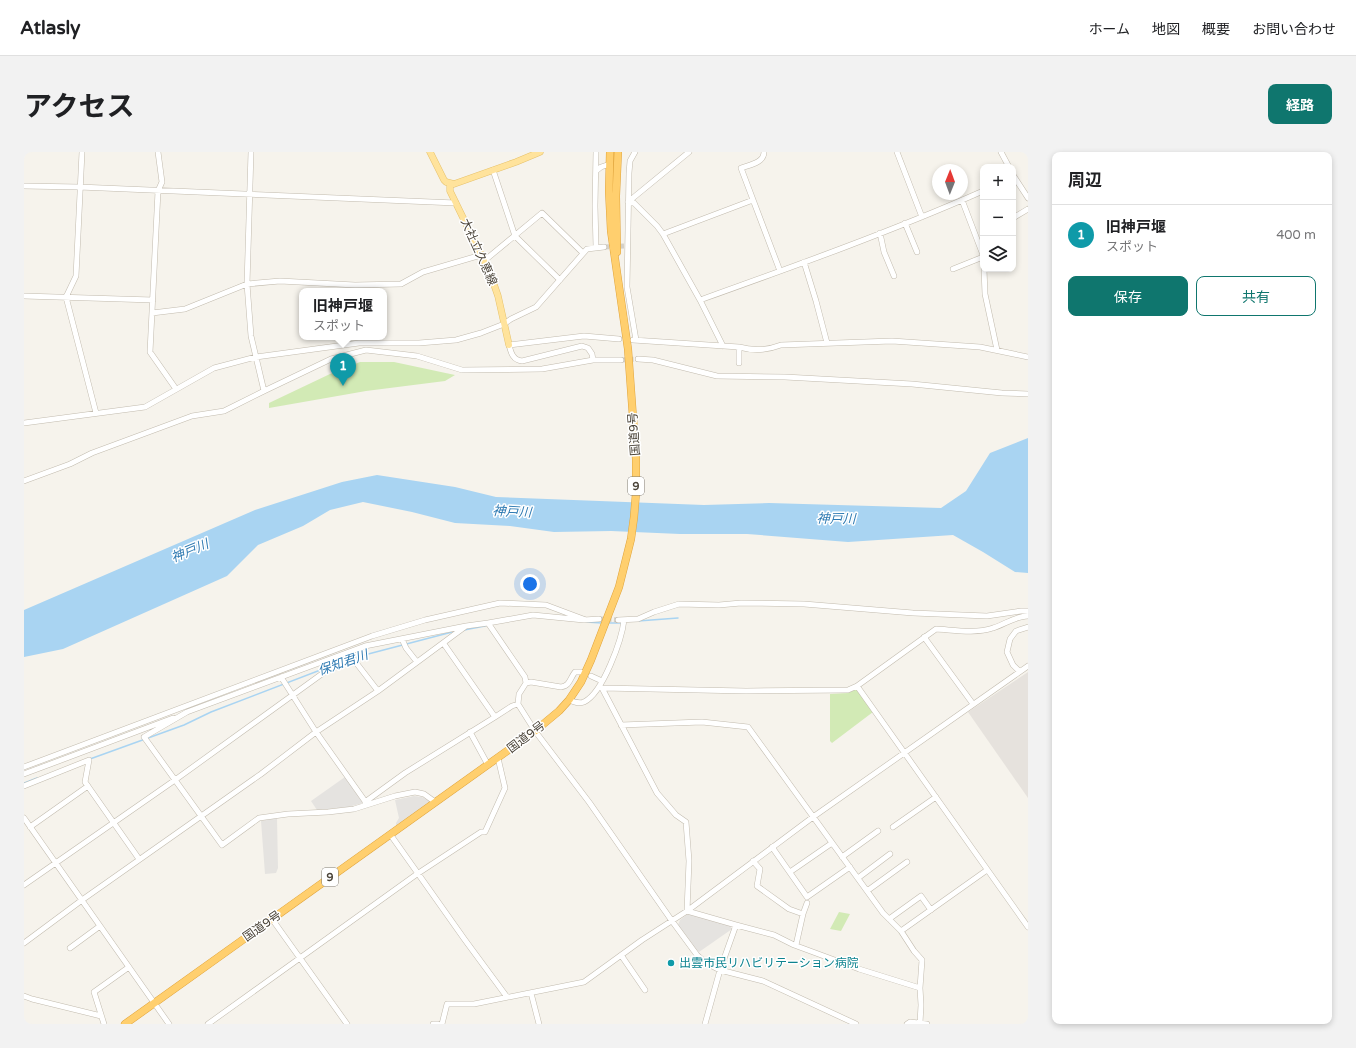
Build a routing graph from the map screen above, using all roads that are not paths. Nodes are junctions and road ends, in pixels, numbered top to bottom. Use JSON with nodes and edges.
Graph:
{"nodes":[{"id":1,"x":82,"y":152,"type":"edge"},
{"id":2,"x":158,"y":152,"type":"edge"},
{"id":3,"x":251,"y":152,"type":"edge"},
{"id":4,"x":430,"y":152,"type":"edge"},
{"id":5,"x":540,"y":152,"type":"edge"},
{"id":6,"x":596,"y":152,"type":"edge"},
{"id":7,"x":610,"y":152,"type":"edge"},
{"id":8,"x":618,"y":152,"type":"edge"},
{"id":9,"x":635,"y":152,"type":"edge"},
{"id":10,"x":688,"y":152,"type":"edge"},
{"id":11,"x":764,"y":152,"type":"edge"},
{"id":12,"x":897,"y":152,"type":"edge"},
{"id":13,"x":1000,"y":152,"type":"edge"},
{"id":14,"x":610,"y":164,"type":"junction"},
{"id":15,"x":1007,"y":164,"type":"edge"},
{"id":16,"x":493,"y":170,"type":"junction"},
{"id":17,"x":596,"y":171,"type":"junction"},
{"id":18,"x":1016,"y":181,"type":"edge"},
{"id":19,"x":450,"y":184,"type":"junction"},
{"id":20,"x":24,"y":186,"type":"edge"},
{"id":21,"x":79,"y":187,"type":"junction"},
{"id":22,"x":158,"y":191,"type":"junction"},
{"id":23,"x":980,"y":192,"type":"edge"},
{"id":24,"x":250,"y":195,"type":"junction"},
{"id":25,"x":968,"y":197,"type":"edge"},
{"id":26,"x":1028,"y":198,"type":"edge"},
{"id":27,"x":753,"y":200,"type":"junction"},
{"id":28,"x":962,"y":200,"type":"joint"},
{"id":29,"x":628,"y":202,"type":"junction"},
{"id":30,"x":456,"y":203,"type":"junction"},
{"id":31,"x":1028,"y":209,"type":"edge"},
{"id":32,"x":1016,"y":216,"type":"edge"},
{"id":33,"x":922,"y":217,"type":"junction"},
{"id":34,"x":905,"y":224,"type":"junction"},
{"id":35,"x":880,"y":233,"type":"junction"},
{"id":36,"x":663,"y":234,"type":"junction"},
{"id":37,"x":515,"y":236,"type":"junction"},
{"id":38,"x":980,"y":238,"type":"edge"},
{"id":39,"x":977,"y":240,"type":"junction"},
{"id":40,"x":596,"y":247,"type":"junction"},
{"id":41,"x":604,"y":247,"type":"tunnel mouth"},
{"id":42,"x":980,"y":248,"type":"edge"},
{"id":43,"x":917,"y":252,"type":"dead end"},
{"id":44,"x":584,"y":253,"type":"junction"},
{"id":45,"x":980,"y":257,"type":"edge"},
{"id":46,"x":483,"y":258,"type":"junction"},
{"id":47,"x":804,"y":262,"type":"junction"},
{"id":48,"x":953,"y":269,"type":"dead end"},
{"id":49,"x":780,"y":271,"type":"junction"},
{"id":50,"x":984,"y":272,"type":"edge"},
{"id":51,"x":894,"y":276,"type":"dead end"},
{"id":52,"x":617,"y":278,"type":"junction"},
{"id":53,"x":560,"y":280,"type":"junction"},
{"id":54,"x":247,"y":284,"type":"junction"},
{"id":55,"x":24,"y":296,"type":"edge"},
{"id":56,"x":66,"y":297,"type":"junction"},
{"id":57,"x":153,"y":300,"type":"junction"},
{"id":58,"x":700,"y":300,"type":"junction"},
{"id":59,"x":152,"y":313,"type":"junction"},
{"id":60,"x":504,"y":324,"type":"junction"},
{"id":61,"x":619,"y":339,"type":"dead end"},
{"id":62,"x":827,"y":343,"type":"junction"},
{"id":63,"x":509,"y":345,"type":"junction"},
{"id":64,"x":723,"y":346,"type":"junction"},
{"id":65,"x":739,"y":347,"type":"junction"},
{"id":66,"x":997,"y":350,"type":"junction"},
{"id":67,"x":256,"y":357,"type":"junction"},
{"id":68,"x":1028,"y":357,"type":"edge"},
{"id":69,"x":638,"y":359,"type":"tunnel mouth"},
{"id":70,"x":593,"y":360,"type":"junction"},
{"id":71,"x":620,"y":360,"type":"tunnel mouth"},
{"id":72,"x":739,"y":363,"type":"dead end"},
{"id":73,"x":176,"y":389,"type":"junction"},
{"id":74,"x":264,"y":391,"type":"junction"},
{"id":75,"x":1028,"y":394,"type":"edge"},
{"id":76,"x":96,"y":413,"type":"junction"},
{"id":77,"x":24,"y":423,"type":"edge"},
{"id":78,"x":24,"y":481,"type":"edge"},
{"id":79,"x":1028,"y":611,"type":"edge"},
{"id":80,"x":1028,"y":616,"type":"edge"},
{"id":81,"x":599,"y":619,"type":"tunnel mouth"},
{"id":82,"x":586,"y":620,"type":"junction"},
{"id":83,"x":618,"y":620,"type":"tunnel mouth"},
{"id":84,"x":624,"y":620,"type":"junction"},
{"id":85,"x":488,"y":623,"type":"junction"},
{"id":86,"x":466,"y":626,"type":"junction"},
{"id":87,"x":1028,"y":627,"type":"edge"},
{"id":88,"x":924,"y":637,"type":"junction"},
{"id":89,"x":402,"y":639,"type":"junction"},
{"id":90,"x":444,"y":644,"type":"junction"},
{"id":91,"x":417,"y":662,"type":"junction"},
{"id":92,"x":1028,"y":666,"type":"edge"},
{"id":93,"x":1019,"y":671,"type":"junction"},
{"id":94,"x":581,"y":672,"type":"dead end"},
{"id":95,"x":591,"y":676,"type":"dead end"},
{"id":96,"x":281,"y":677,"type":"junction"},
{"id":97,"x":602,"y":680,"type":"junction"},
{"id":98,"x":526,"y":683,"type":"junction"},
{"id":99,"x":857,"y":686,"type":"junction"},
{"id":100,"x":600,"y":687,"type":"junction"},
{"id":101,"x":378,"y":691,"type":"junction"},
{"id":102,"x":292,"y":695,"type":"junction"},
{"id":103,"x":569,"y":700,"type":"junction"},
{"id":104,"x":518,"y":704,"type":"junction"},
{"id":105,"x":973,"y":704,"type":"junction"},
{"id":106,"x":187,"y":712,"type":"junction"},
{"id":107,"x":495,"y":718,"type":"junction"},
{"id":108,"x":621,"y":725,"type":"junction"},
{"id":109,"x":535,"y":731,"type":"junction"},
{"id":110,"x":316,"y":732,"type":"junction"},
{"id":111,"x":470,"y":732,"type":"junction"},
{"id":112,"x":904,"y":752,"type":"junction"},
{"id":113,"x":498,"y":758,"type":"junction"},
{"id":114,"x":488,"y":765,"type":"junction"},
{"id":115,"x":24,"y":767,"type":"edge"},
{"id":116,"x":24,"y":774,"type":"edge"},
{"id":117,"x":175,"y":780,"type":"junction"},
{"id":118,"x":25,"y":785,"type":"edge"},
{"id":119,"x":88,"y":786,"type":"junction"},
{"id":120,"x":936,"y":797,"type":"junction"},
{"id":121,"x":435,"y":802,"type":"junction"},
{"id":122,"x":366,"y":803,"type":"junction"},
{"id":123,"x":201,"y":816,"type":"junction"},
{"id":124,"x":813,"y":816,"type":"junction"},
{"id":125,"x":24,"y":818,"type":"edge"},
{"id":126,"x":114,"y":822,"type":"junction"},
{"id":127,"x":893,"y":826,"type":"dead end"},
{"id":128,"x":30,"y":827,"type":"junction"},
{"id":129,"x":878,"y":831,"type":"dead end"},
{"id":130,"x":390,"y":834,"type":"junction"},
{"id":131,"x":832,"y":843,"type":"junction"},
{"id":132,"x":772,"y":847,"type":"junction"},
{"id":133,"x":890,"y":854,"type":"dead end"},
{"id":134,"x":842,"y":857,"type":"junction"},
{"id":135,"x":139,"y":859,"type":"junction"},
{"id":136,"x":753,"y":861,"type":"junction"},
{"id":137,"x":55,"y":862,"type":"junction"},
{"id":138,"x":907,"y":862,"type":"dead end"},
{"id":139,"x":850,"y":867,"type":"junction"},
{"id":140,"x":987,"y":870,"type":"junction"},
{"id":141,"x":790,"y":872,"type":"junction"},
{"id":142,"x":417,"y":874,"type":"junction"},
{"id":143,"x":858,"y":878,"type":"junction"},
{"id":144,"x":24,"y":885,"type":"edge"},
{"id":145,"x":867,"y":891,"type":"junction"},
{"id":146,"x":82,"y":900,"type":"junction"},
{"id":147,"x":806,"y":903,"type":"dead end"},
{"id":148,"x":687,"y":910,"type":"junction"},
{"id":149,"x":931,"y":910,"type":"junction"},
{"id":150,"x":803,"y":914,"type":"junction"},
{"id":151,"x":272,"y":919,"type":"junction"},
{"id":152,"x":889,"y":919,"type":"junction"},
{"id":153,"x":672,"y":921,"type":"junction"},
{"id":154,"x":736,"y":925,"type":"junction"},
{"id":155,"x":100,"y":926,"type":"junction"},
{"id":156,"x":1028,"y":927,"type":"edge"},
{"id":157,"x":901,"y":931,"type":"junction"},
{"id":158,"x":24,"y":944,"type":"edge"},
{"id":159,"x":796,"y":945,"type":"junction"},
{"id":160,"x":70,"y":948,"type":"dead end"},
{"id":161,"x":621,"y":955,"type":"junction"},
{"id":162,"x":300,"y":959,"type":"junction"},
{"id":163,"x":129,"y":967,"type":"junction"},
{"id":164,"x":720,"y":970,"type":"junction"},
{"id":165,"x":920,"y":988,"type":"junction"},
{"id":166,"x":645,"y":990,"type":"dead end"},
{"id":167,"x":530,"y":993,"type":"junction"},
{"id":168,"x":24,"y":996,"type":"edge"},
{"id":169,"x":507,"y":997,"type":"junction"},
{"id":170,"x":154,"y":1003,"type":"junction"},
{"id":171,"x":101,"y":1016,"type":"junction"},
{"id":172,"x":920,"y":1023,"type":"junction"},
{"id":173,"x":104,"y":1024,"type":"edge"},
{"id":174,"x":124,"y":1024,"type":"edge"},
{"id":175,"x":169,"y":1024,"type":"edge"},
{"id":176,"x":208,"y":1024,"type":"edge"},
{"id":177,"x":347,"y":1024,"type":"edge"},
{"id":178,"x":433,"y":1024,"type":"edge"},
{"id":179,"x":438,"y":1024,"type":"edge"},
{"id":180,"x":442,"y":1024,"type":"edge"},
{"id":181,"x":539,"y":1024,"type":"edge"},
{"id":182,"x":706,"y":1024,"type":"edge"},
{"id":183,"x":856,"y":1024,"type":"edge"},
{"id":184,"x":907,"y":1024,"type":"edge"},
{"id":185,"x":927,"y":1024,"type":"edge"}],
"edges":[{"from":1,"to":21,"type":"street"},
{"from":2,"to":22,"type":"street"},
{"from":3,"to":24,"type":"street"},
{"from":4,"to":19,"type":"main road","name":"大社立久恵線"},
{"from":5,"to":16,"type":"main road"},
{"from":6,"to":17,"type":"street"},
{"from":7,"to":14,"type":"highway","name":"国道9号","number":"9"},
{"from":8,"to":52,"type":"highway","name":"国道9号","number":"9"},
{"from":9,"to":29,"type":"street"},
{"from":10,"to":29,"type":"street"},
{"from":11,"to":27,"type":"street"},
{"from":12,"to":33,"type":"street"},
{"from":13,"to":15,"type":"street"},
{"from":14,"to":17,"type":"street"},
{"from":14,"to":52,"type":"highway","name":"国道9号","number":"9"},
{"from":16,"to":19,"type":"main road"},
{"from":16,"to":37,"type":"street"},
{"from":17,"to":40,"type":"street"},
{"from":18,"to":26,"type":"street"},
{"from":19,"to":30,"type":"main road","name":"大社立久恵線"},
{"from":20,"to":21,"type":"street"},
{"from":21,"to":22,"type":"street"},
{"from":21,"to":56,"type":"street"},
{"from":22,"to":24,"type":"street"},
{"from":22,"to":57,"type":"street"},
{"from":23,"to":25,"type":"street"},
{"from":24,"to":30,"type":"street"},
{"from":24,"to":54,"type":"street"},
{"from":27,"to":36,"type":"street"},
{"from":27,"to":49,"type":"street"},
{"from":28,"to":33,"type":"street"},
{"from":28,"to":39,"type":"street"},
{"from":29,"to":36,"type":"street"},
{"from":29,"to":64,"type":"street"},
{"from":30,"to":46,"type":"main road","name":"大社立久恵線"},
{"from":31,"to":32,"type":"street"},
{"from":33,"to":34,"type":"street"},
{"from":34,"to":35,"type":"street"},
{"from":34,"to":43,"type":"street"},
{"from":35,"to":47,"type":"street"},
{"from":35,"to":51,"type":"street"},
{"from":36,"to":58,"type":"street"},
{"from":37,"to":44,"type":"street"},
{"from":37,"to":46,"type":"street"},
{"from":37,"to":53,"type":"street"},
{"from":38,"to":39,"type":"street"},
{"from":39,"to":42,"type":"street"},
{"from":40,"to":41,"type":"street"},
{"from":40,"to":44,"type":"street"},
{"from":44,"to":53,"type":"street"},
{"from":45,"to":48,"type":"street"},
{"from":46,"to":54,"type":"street"},
{"from":46,"to":60,"type":"main road","name":"大社立久恵線"},
{"from":47,"to":49,"type":"street"},
{"from":47,"to":62,"type":"street"},
{"from":49,"to":58,"type":"street"},
{"from":50,"to":66,"type":"street"},
{"from":52,"to":103,"type":"highway","name":"国道9号","number":"9"},
{"from":53,"to":60,"type":"street"},
{"from":54,"to":59,"type":"street"},
{"from":54,"to":67,"type":"street"},
{"from":55,"to":56,"type":"street"},
{"from":56,"to":57,"type":"street"},
{"from":56,"to":76,"type":"street"},
{"from":57,"to":59,"type":"street"},
{"from":58,"to":64,"type":"street"},
{"from":59,"to":73,"type":"street"},
{"from":60,"to":63,"type":"main road","name":"大社立久恵線"},
{"from":60,"to":67,"type":"street"},
{"from":61,"to":63,"type":"street"},
{"from":62,"to":65,"type":"street"},
{"from":62,"to":66,"type":"street"},
{"from":63,"to":70,"type":"street"},
{"from":64,"to":65,"type":"street"},
{"from":65,"to":72,"type":"street"},
{"from":66,"to":68,"type":"street"},
{"from":67,"to":73,"type":"street"},
{"from":67,"to":74,"type":"street"},
{"from":69,"to":75,"type":"street"},
{"from":70,"to":71,"type":"street"},
{"from":70,"to":74,"type":"street"},
{"from":73,"to":76,"type":"street"},
{"from":74,"to":78,"type":"street"},
{"from":76,"to":77,"type":"street"},
{"from":79,"to":84,"type":"street"},
{"from":80,"to":88,"type":"street"},
{"from":81,"to":82,"type":"street"},
{"from":82,"to":85,"type":"street"},
{"from":82,"to":115,"type":"street"},
{"from":83,"to":84,"type":"street"},
{"from":84,"to":97,"type":"street"},
{"from":85,"to":86,"type":"street"},
{"from":85,"to":98,"type":"street"},
{"from":86,"to":89,"type":"street"},
{"from":86,"to":90,"type":"street"},
{"from":87,"to":93,"type":"street"},
{"from":88,"to":99,"type":"street"},
{"from":88,"to":105,"type":"street"},
{"from":89,"to":91,"type":"street"},
{"from":89,"to":96,"type":"street"},
{"from":90,"to":91,"type":"street"},
{"from":90,"to":107,"type":"street"},
{"from":91,"to":101,"type":"street"},
{"from":92,"to":93,"type":"street"},
{"from":93,"to":105,"type":"street"},
{"from":94,"to":98,"type":"street"},
{"from":95,"to":97,"type":"street"},
{"from":96,"to":102,"type":"street"},
{"from":96,"to":106,"type":"street"},
{"from":97,"to":100,"type":"street"},
{"from":98,"to":104,"type":"street"},
{"from":99,"to":100,"type":"street"},
{"from":99,"to":112,"type":"street"},
{"from":100,"to":103,"type":"street"},
{"from":100,"to":108,"type":"street"},
{"from":101,"to":102,"type":"street"},
{"from":101,"to":110,"type":"street"},
{"from":102,"to":110,"type":"street"},
{"from":102,"to":117,"type":"street"},
{"from":103,"to":109,"type":"highway","name":"国道9号","number":"9"},
{"from":104,"to":107,"type":"street"},
{"from":104,"to":109,"type":"street"},
{"from":105,"to":112,"type":"street"},
{"from":106,"to":116,"type":"street"},
{"from":106,"to":117,"type":"street"},
{"from":107,"to":111,"type":"street"},
{"from":108,"to":124,"type":"street"},
{"from":108,"to":148,"type":"street"},
{"from":109,"to":113,"type":"highway","name":"国道9号","number":"9"},
{"from":109,"to":153,"type":"street"},
{"from":110,"to":122,"type":"street"},
{"from":110,"to":123,"type":"street"},
{"from":111,"to":114,"type":"street"},
{"from":111,"to":122,"type":"street"},
{"from":112,"to":120,"type":"street"},
{"from":112,"to":124,"type":"street"},
{"from":113,"to":114,"type":"highway","name":"国道9号","number":"9"},
{"from":113,"to":142,"type":"street"},
{"from":114,"to":121,"type":"highway","name":"国道9号","number":"9"},
{"from":117,"to":123,"type":"street"},
{"from":117,"to":126,"type":"street"},
{"from":118,"to":119,"type":"street"},
{"from":119,"to":126,"type":"street"},
{"from":119,"to":128,"type":"street"},
{"from":120,"to":127,"type":"street"},
{"from":120,"to":140,"type":"street"},
{"from":121,"to":122,"type":"street"},
{"from":121,"to":130,"type":"highway","name":"国道9号","number":"9"},
{"from":122,"to":123,"type":"street"},
{"from":123,"to":135,"type":"street"},
{"from":124,"to":131,"type":"street"},
{"from":124,"to":132,"type":"street"},
{"from":125,"to":128,"type":"street"},
{"from":126,"to":135,"type":"street"},
{"from":126,"to":137,"type":"street"},
{"from":128,"to":137,"type":"street"},
{"from":129,"to":134,"type":"street"},
{"from":130,"to":142,"type":"street"},
{"from":130,"to":151,"type":"highway","name":"国道9号","number":"9"},
{"from":131,"to":134,"type":"street"},
{"from":131,"to":141,"type":"street"},
{"from":132,"to":136,"type":"street"},
{"from":132,"to":141,"type":"street"},
{"from":133,"to":143,"type":"street"},
{"from":134,"to":139,"type":"street"},
{"from":135,"to":146,"type":"street"},
{"from":136,"to":148,"type":"street"},
{"from":136,"to":150,"type":"street"},
{"from":137,"to":144,"type":"street"},
{"from":137,"to":146,"type":"street"},
{"from":138,"to":145,"type":"street"},
{"from":139,"to":141,"type":"street"},
{"from":139,"to":143,"type":"street"},
{"from":140,"to":149,"type":"street"},
{"from":140,"to":156,"type":"street"},
{"from":142,"to":162,"type":"street"},
{"from":142,"to":169,"type":"street"},
{"from":143,"to":145,"type":"street"},
{"from":145,"to":152,"type":"street"},
{"from":146,"to":155,"type":"street"},
{"from":146,"to":158,"type":"street"},
{"from":147,"to":150,"type":"street"},
{"from":148,"to":153,"type":"street"},
{"from":148,"to":154,"type":"street"},
{"from":149,"to":152,"type":"street"},
{"from":149,"to":157,"type":"street"},
{"from":150,"to":159,"type":"street"},
{"from":151,"to":162,"type":"street"},
{"from":151,"to":170,"type":"highway","name":"国道9号","number":"9"},
{"from":152,"to":157,"type":"street"},
{"from":153,"to":161,"type":"street"},
{"from":153,"to":164,"type":"street"},
{"from":154,"to":159,"type":"street"},
{"from":154,"to":164,"type":"street"},
{"from":155,"to":160,"type":"street"},
{"from":155,"to":163,"type":"street"},
{"from":157,"to":165,"type":"street"},
{"from":159,"to":165,"type":"street"},
{"from":161,"to":166,"type":"street"},
{"from":161,"to":167,"type":"street"},
{"from":162,"to":176,"type":"street"},
{"from":162,"to":177,"type":"street"},
{"from":163,"to":170,"type":"street"},
{"from":163,"to":171,"type":"street"},
{"from":164,"to":182,"type":"street"},
{"from":164,"to":183,"type":"street"},
{"from":165,"to":172,"type":"street"},
{"from":167,"to":169,"type":"street"},
{"from":167,"to":181,"type":"street"},
{"from":168,"to":171,"type":"street"},
{"from":169,"to":180,"type":"street"},
{"from":170,"to":174,"type":"highway","name":"国道9号","number":"9"},
{"from":170,"to":175,"type":"street"},
{"from":171,"to":173,"type":"street"},
{"from":172,"to":184,"type":"street"},
{"from":172,"to":185,"type":"street"},
{"from":178,"to":179,"type":"street"}]}
